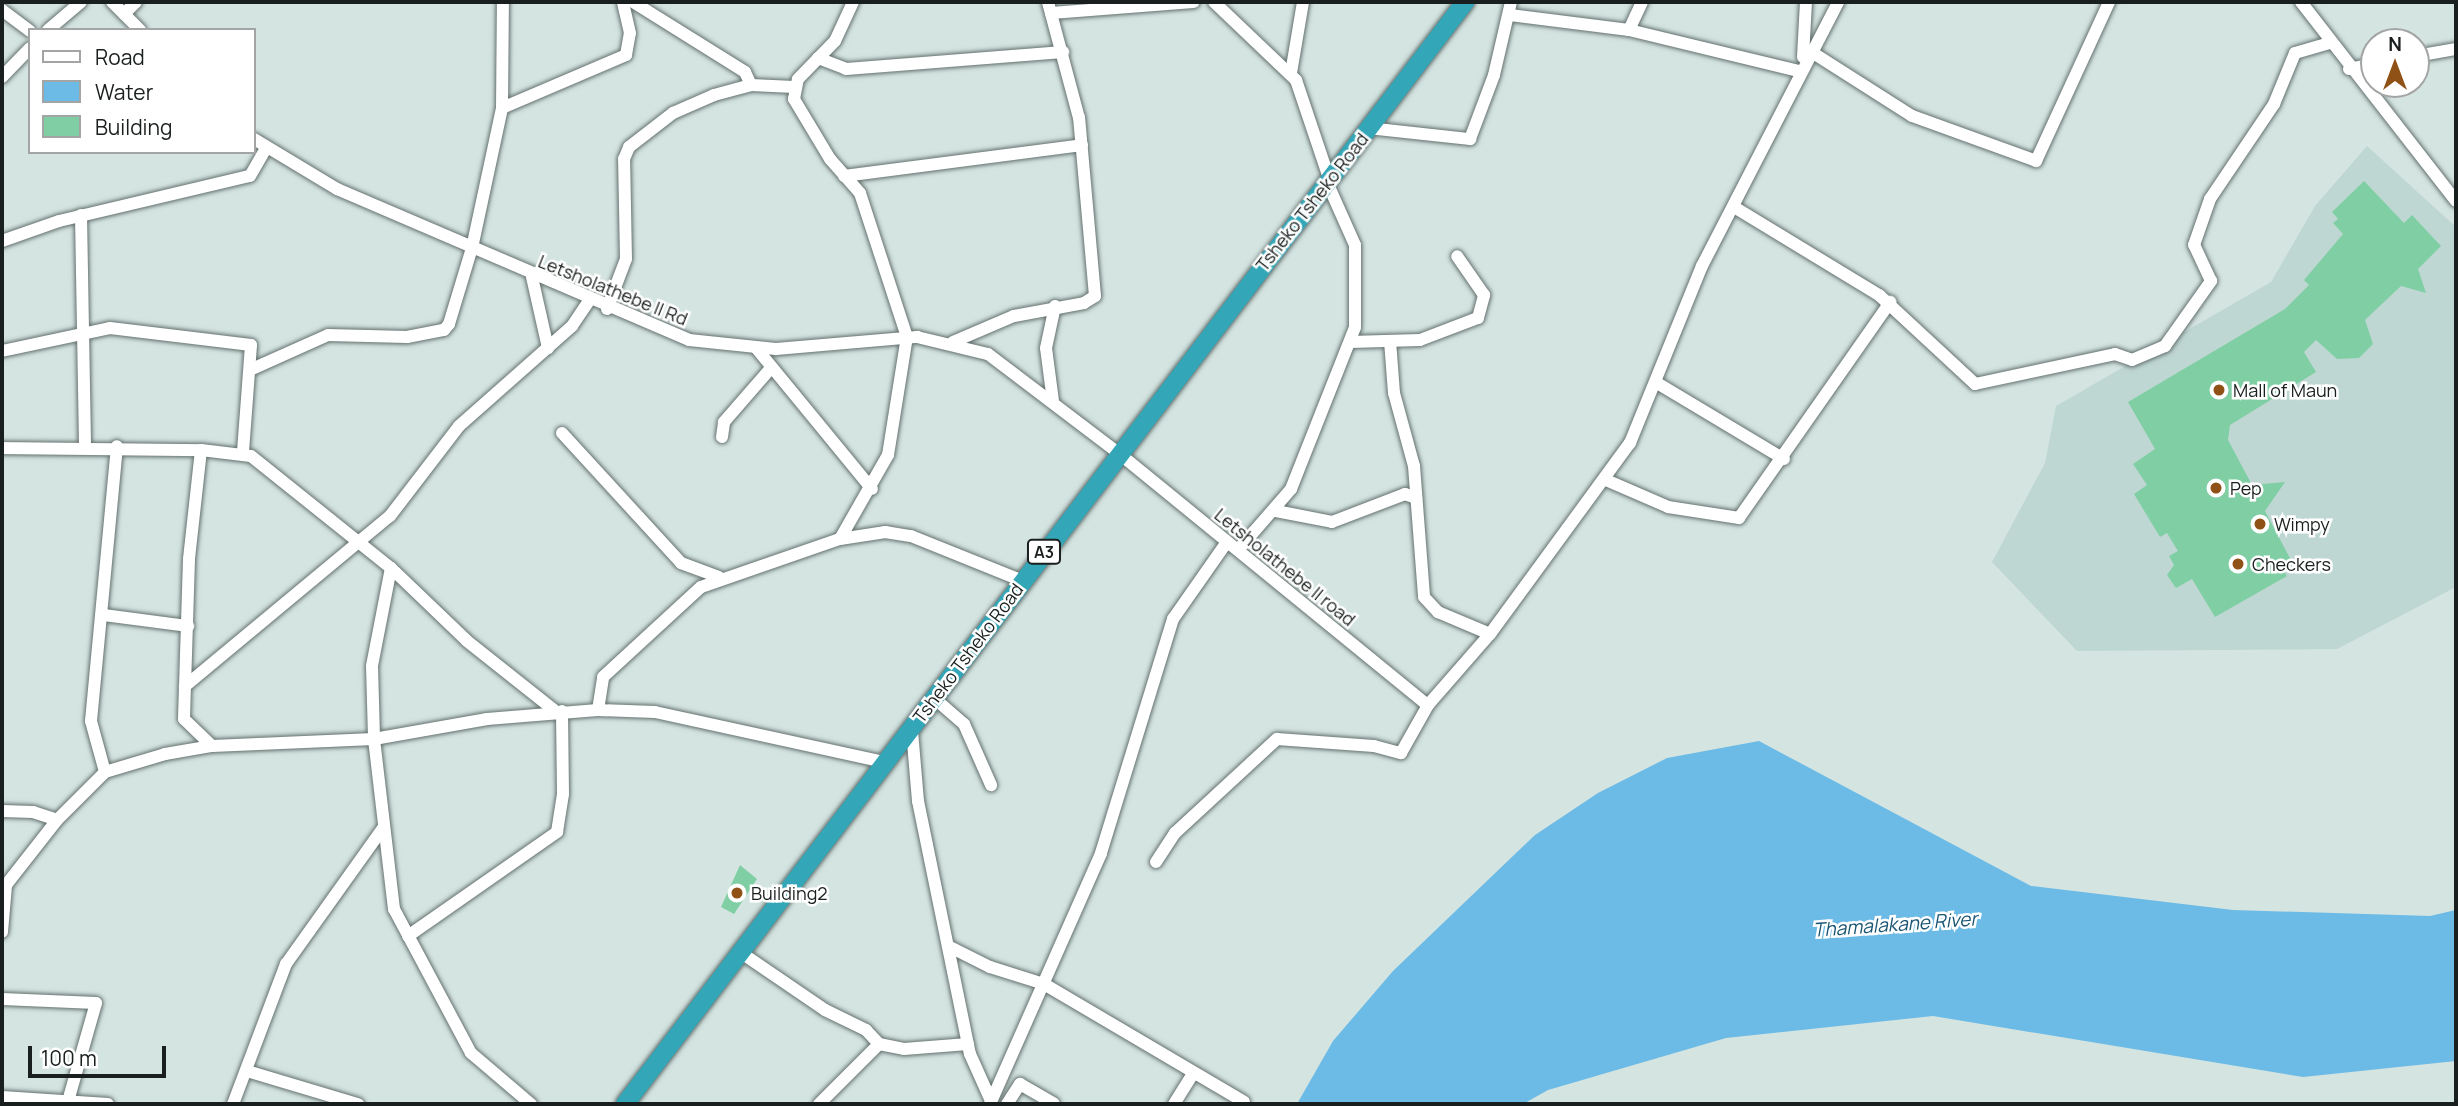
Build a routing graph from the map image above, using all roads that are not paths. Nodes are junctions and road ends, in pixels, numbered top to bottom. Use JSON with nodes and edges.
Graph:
{"nodes":[{"id":1,"x":81,"y":2,"type":"edge"},
{"id":2,"x":111,"y":2,"type":"edge"},
{"id":3,"x":136,"y":2,"type":"edge"},
{"id":4,"x":503,"y":2,"type":"edge"},
{"id":5,"x":623,"y":2,"type":"edge"},
{"id":6,"x":634,"y":2,"type":"edge"},
{"id":7,"x":853,"y":2,"type":"edge"},
{"id":8,"x":1194,"y":2,"type":"edge"},
{"id":9,"x":1214,"y":2,"type":"edge"},
{"id":10,"x":1303,"y":2,"type":"edge"},
{"id":11,"x":1465,"y":2,"type":"edge"},
{"id":12,"x":1642,"y":2,"type":"edge"},
{"id":13,"x":1806,"y":2,"type":"edge"},
{"id":14,"x":1838,"y":2,"type":"edge"},
{"id":15,"x":2109,"y":2,"type":"edge"},
{"id":16,"x":2301,"y":2,"type":"edge"},
{"id":17,"x":1049,"y":8,"type":"edge"},
{"id":18,"x":1511,"y":8,"type":"edge"},
{"id":19,"x":2,"y":10,"type":"edge"},
{"id":20,"x":124,"y":14,"type":"junction"},
{"id":21,"x":50,"y":28,"type":"edge"},
{"id":22,"x":138,"y":28,"type":"edge"},
{"id":23,"x":28,"y":30,"type":"edge"},
{"id":24,"x":1629,"y":30,"type":"junction"},
{"id":25,"x":2330,"y":43,"type":"junction"},
{"id":26,"x":2456,"y":49,"type":"edge"},
{"id":27,"x":28,"y":50,"type":"edge"},
{"id":28,"x":1810,"y":51,"type":"junction"},
{"id":29,"x":1063,"y":52,"type":"junction"},
{"id":30,"x":2430,"y":54,"type":"edge"},
{"id":31,"x":818,"y":58,"type":"junction"},
{"id":32,"x":2360,"y":67,"type":"edge"},
{"id":33,"x":1800,"y":69,"type":"junction"},
{"id":34,"x":2349,"y":69,"type":"junction"},
{"id":35,"x":1291,"y":74,"type":"junction"},
{"id":36,"x":2,"y":77,"type":"edge"},
{"id":37,"x":751,"y":85,"type":"junction"},
{"id":38,"x":794,"y":87,"type":"junction"},
{"id":39,"x":502,"y":108,"type":"junction"},
{"id":40,"x":1368,"y":128,"type":"junction"},
{"id":41,"x":256,"y":140,"type":"edge"},
{"id":42,"x":1082,"y":145,"type":"junction"},
{"id":43,"x":266,"y":148,"type":"junction"},
{"id":44,"x":844,"y":176,"type":"junction"},
{"id":45,"x":1328,"y":180,"type":"junction"},
{"id":46,"x":2456,"y":201,"type":"edge"},
{"id":47,"x":1734,"y":207,"type":"junction"},
{"id":48,"x":81,"y":215,"type":"junction"},
{"id":49,"x":2,"y":241,"type":"edge"},
{"id":50,"x":472,"y":248,"type":"junction"},
{"id":51,"x":1457,"y":256,"type":"dead end"},
{"id":52,"x":532,"y":276,"type":"junction"},
{"id":53,"x":589,"y":301,"type":"junction"},
{"id":54,"x":1890,"y":302,"type":"junction"},
{"id":55,"x":1055,"y":306,"type":"junction"},
{"id":56,"x":607,"y":309,"type":"junction"},
{"id":57,"x":83,"y":332,"type":"junction"},
{"id":58,"x":907,"y":337,"type":"junction"},
{"id":59,"x":1390,"y":341,"type":"junction"},
{"id":60,"x":953,"y":342,"type":"junction"},
{"id":61,"x":1350,"y":342,"type":"junction"},
{"id":62,"x":548,"y":348,"type":"junction"},
{"id":63,"x":757,"y":349,"type":"junction"},
{"id":64,"x":2,"y":351,"type":"edge"},
{"id":65,"x":771,"y":368,"type":"junction"},
{"id":66,"x":252,"y":369,"type":"junction"},
{"id":67,"x":1657,"y":383,"type":"junction"},
{"id":68,"x":1053,"y":401,"type":"junction"},
{"id":69,"x":562,"y":433,"type":"dead end"},
{"id":70,"x":722,"y":437,"type":"dead end"},
{"id":71,"x":85,"y":446,"type":"junction"},
{"id":72,"x":117,"y":446,"type":"junction"},
{"id":73,"x":2,"y":448,"type":"edge"},
{"id":74,"x":201,"y":450,"type":"junction"},
{"id":75,"x":243,"y":451,"type":"junction"},
{"id":76,"x":1121,"y":455,"type":"junction"},
{"id":77,"x":1784,"y":459,"type":"junction"},
{"id":78,"x":1606,"y":480,"type":"junction"},
{"id":79,"x":872,"y":489,"type":"junction"},
{"id":80,"x":1416,"y":498,"type":"junction"},
{"id":81,"x":1276,"y":511,"type":"junction"},
{"id":82,"x":840,"y":539,"type":"junction"},
{"id":83,"x":357,"y":545,"type":"junction"},
{"id":84,"x":1232,"y":546,"type":"junction"},
{"id":85,"x":391,"y":568,"type":"junction"},
{"id":86,"x":719,"y":577,"type":"junction"},
{"id":87,"x":1023,"y":581,"type":"junction"},
{"id":88,"x":104,"y":615,"type":"junction"},
{"id":89,"x":188,"y":626,"type":"junction"},
{"id":90,"x":1490,"y":634,"type":"junction"},
{"id":91,"x":185,"y":686,"type":"junction"},
{"id":92,"x":934,"y":698,"type":"junction"},
{"id":93,"x":1428,"y":705,"type":"junction"},
{"id":94,"x":558,"y":710,"type":"junction"},
{"id":95,"x":598,"y":710,"type":"junction"},
{"id":96,"x":913,"y":727,"type":"junction"},
{"id":97,"x":374,"y":739,"type":"junction"},
{"id":98,"x":212,"y":746,"type":"junction"},
{"id":99,"x":885,"y":762,"type":"junction"},
{"id":100,"x":105,"y":772,"type":"junction"},
{"id":101,"x":991,"y":785,"type":"dead end"},
{"id":102,"x":2,"y":811,"type":"edge"},
{"id":103,"x":57,"y":820,"type":"junction"},
{"id":104,"x":383,"y":828,"type":"junction"},
{"id":105,"x":1156,"y":862,"type":"dead end"},
{"id":106,"x":2,"y":932,"type":"edge"},
{"id":107,"x":408,"y":936,"type":"junction"},
{"id":108,"x":948,"y":946,"type":"junction"},
{"id":109,"x":740,"y":951,"type":"junction"},
{"id":110,"x":1044,"y":984,"type":"junction"},
{"id":111,"x":2,"y":999,"type":"edge"},
{"id":112,"x":879,"y":1044,"type":"junction"},
{"id":113,"x":968,"y":1044,"type":"junction"},
{"id":114,"x":247,"y":1071,"type":"junction"},
{"id":115,"x":1194,"y":1073,"type":"junction"},
{"id":116,"x":2,"y":1097,"type":"edge"},
{"id":117,"x":69,"y":1098,"type":"junction"},
{"id":118,"x":1244,"y":1102,"type":"dead end"},
{"id":119,"x":990,"y":1103,"type":"edge"},
{"id":120,"x":108,"y":1104,"type":"edge"},
{"id":121,"x":233,"y":1104,"type":"edge"},
{"id":122,"x":358,"y":1104,"type":"edge"},
{"id":123,"x":531,"y":1104,"type":"edge"},
{"id":124,"x":625,"y":1104,"type":"edge"},
{"id":125,"x":819,"y":1104,"type":"edge"},
{"id":126,"x":1007,"y":1104,"type":"edge"},
{"id":127,"x":1055,"y":1104,"type":"edge"},
{"id":128,"x":1174,"y":1104,"type":"edge"}],
"edges":[{"from":1,"to":21,"type":"street"},
{"from":2,"to":20,"type":"street"},
{"from":3,"to":20,"type":"street"},
{"from":4,"to":39,"type":"street"},
{"from":5,"to":39,"type":"street"},
{"from":6,"to":37,"type":"street"},
{"from":7,"to":31,"type":"street"},
{"from":8,"to":17,"type":"street"},
{"from":9,"to":35,"type":"street"},
{"from":10,"to":35,"type":"street"},
{"from":11,"to":40,"type":"highway","name":"Tsheko Tsheko Road","number":"A3"},
{"from":12,"to":24,"type":"street"},
{"from":13,"to":33,"type":"street"},
{"from":14,"to":28,"type":"street"},
{"from":15,"to":28,"type":"street"},
{"from":16,"to":25,"type":"street"},
{"from":17,"to":29,"type":"street"},
{"from":18,"to":24,"type":"street"},
{"from":18,"to":40,"type":"street"},
{"from":19,"to":23,"type":"street"},
{"from":20,"to":22,"type":"street"},
{"from":24,"to":33,"type":"street"},
{"from":25,"to":34,"type":"street"},
{"from":25,"to":54,"type":"street"},
{"from":26,"to":30,"type":"street"},
{"from":27,"to":36,"type":"street"},
{"from":28,"to":33,"type":"street"},
{"from":29,"to":31,"type":"street"},
{"from":29,"to":42,"type":"street"},
{"from":31,"to":38,"type":"street"},
{"from":32,"to":34,"type":"street"},
{"from":33,"to":47,"type":"street"},
{"from":34,"to":46,"type":"street"},
{"from":35,"to":45,"type":"street"},
{"from":37,"to":38,"type":"street"},
{"from":37,"to":56,"type":"street"},
{"from":38,"to":44,"type":"street"},
{"from":39,"to":50,"type":"street"},
{"from":40,"to":45,"type":"highway","name":"Tsheko Tsheko Road","number":"A3"},
{"from":41,"to":43,"type":"street","name":"Letsholathebe II Rd"},
{"from":42,"to":44,"type":"street"},
{"from":42,"to":55,"type":"street"},
{"from":43,"to":48,"type":"street"},
{"from":43,"to":50,"type":"street","name":"Letsholathebe II Rd"},
{"from":44,"to":58,"type":"street"},
{"from":45,"to":61,"type":"street"},
{"from":45,"to":76,"type":"highway","name":"Tsheko Tsheko Road","number":"A3"},
{"from":47,"to":54,"type":"street"},
{"from":47,"to":67,"type":"street"},
{"from":48,"to":49,"type":"street"},
{"from":48,"to":57,"type":"street"},
{"from":50,"to":52,"type":"street","name":"Letsholathebe II Rd"},
{"from":50,"to":66,"type":"street"},
{"from":51,"to":59,"type":"street"},
{"from":52,"to":53,"type":"street","name":"Letsholathebe II Rd"},
{"from":52,"to":62,"type":"street"},
{"from":53,"to":56,"type":"street","name":"Letsholathebe II Rd"},
{"from":53,"to":62,"type":"street"},
{"from":54,"to":77,"type":"street"},
{"from":55,"to":60,"type":"street"},
{"from":55,"to":68,"type":"street"},
{"from":56,"to":63,"type":"street","name":"Letsholathebe II Rd"},
{"from":57,"to":64,"type":"street"},
{"from":57,"to":66,"type":"street"},
{"from":57,"to":71,"type":"street"},
{"from":58,"to":60,"type":"street","name":"Letsholathebe II Rd"},
{"from":58,"to":63,"type":"street","name":"Letsholathebe II Rd"},
{"from":58,"to":79,"type":"street"},
{"from":59,"to":61,"type":"street"},
{"from":59,"to":80,"type":"street"},
{"from":60,"to":68,"type":"street","name":"Letsholathebe II Rd"},
{"from":61,"to":81,"type":"street"},
{"from":62,"to":83,"type":"street"},
{"from":63,"to":65,"type":"street"},
{"from":65,"to":70,"type":"street"},
{"from":65,"to":79,"type":"street"},
{"from":66,"to":75,"type":"street"},
{"from":67,"to":77,"type":"street"},
{"from":67,"to":78,"type":"street"},
{"from":68,"to":76,"type":"street","name":"Letsholathebe II Rd"},
{"from":69,"to":86,"type":"street"},
{"from":71,"to":72,"type":"street"},
{"from":71,"to":73,"type":"street"},
{"from":72,"to":74,"type":"street"},
{"from":72,"to":88,"type":"street"},
{"from":74,"to":75,"type":"street"},
{"from":74,"to":89,"type":"street"},
{"from":75,"to":83,"type":"street"},
{"from":76,"to":84,"type":"street","name":"Letsholathebe II road"},
{"from":76,"to":87,"type":"highway","name":"Tsheko Tsheko Road","number":"A3"},
{"from":77,"to":78,"type":"street"},
{"from":78,"to":90,"type":"street"},
{"from":79,"to":82,"type":"street"},
{"from":80,"to":81,"type":"street"},
{"from":80,"to":90,"type":"street"},
{"from":81,"to":84,"type":"street"},
{"from":82,"to":86,"type":"street"},
{"from":82,"to":87,"type":"street"},
{"from":83,"to":85,"type":"street"},
{"from":83,"to":91,"type":"street"},
{"from":84,"to":93,"type":"street","name":"Letsholathebe II road"},
{"from":84,"to":110,"type":"street"},
{"from":85,"to":94,"type":"street"},
{"from":85,"to":97,"type":"street"},
{"from":86,"to":95,"type":"street"},
{"from":87,"to":92,"type":"highway","name":"Tsheko Tsheko Road","number":"A3"},
{"from":88,"to":89,"type":"street"},
{"from":88,"to":100,"type":"street"},
{"from":89,"to":91,"type":"street"},
{"from":90,"to":93,"type":"street"},
{"from":91,"to":98,"type":"street"},
{"from":92,"to":96,"type":"highway","name":"Tsheko Tsheko Road","number":"A3"},
{"from":92,"to":101,"type":"street"},
{"from":93,"to":105,"type":"street"},
{"from":94,"to":95,"type":"street"},
{"from":94,"to":97,"type":"street"},
{"from":94,"to":107,"type":"street"},
{"from":95,"to":99,"type":"street"},
{"from":96,"to":99,"type":"highway","name":"Tsheko Tsheko Road","number":"A3"},
{"from":96,"to":108,"type":"street"},
{"from":97,"to":98,"type":"street"},
{"from":97,"to":104,"type":"street"},
{"from":98,"to":100,"type":"street"},
{"from":99,"to":109,"type":"highway","name":"Tsheko Tsheko Road","number":"A3"},
{"from":100,"to":103,"type":"street"},
{"from":102,"to":103,"type":"street"},
{"from":103,"to":106,"type":"street"},
{"from":104,"to":107,"type":"street"},
{"from":104,"to":114,"type":"street"},
{"from":107,"to":123,"type":"street"},
{"from":108,"to":110,"type":"street"},
{"from":108,"to":113,"type":"street"},
{"from":109,"to":112,"type":"street"},
{"from":109,"to":124,"type":"highway","name":"Tsheko Tsheko Road","number":"A3"},
{"from":110,"to":115,"type":"street"},
{"from":110,"to":119,"type":"street"},
{"from":111,"to":117,"type":"street"},
{"from":112,"to":113,"type":"street"},
{"from":112,"to":125,"type":"street"},
{"from":113,"to":119,"type":"street"},
{"from":114,"to":121,"type":"street"},
{"from":114,"to":122,"type":"street"},
{"from":115,"to":118,"type":"street"},
{"from":115,"to":128,"type":"street"},
{"from":116,"to":117,"type":"street"},
{"from":117,"to":120,"type":"street"},
{"from":126,"to":127,"type":"street"}]}
